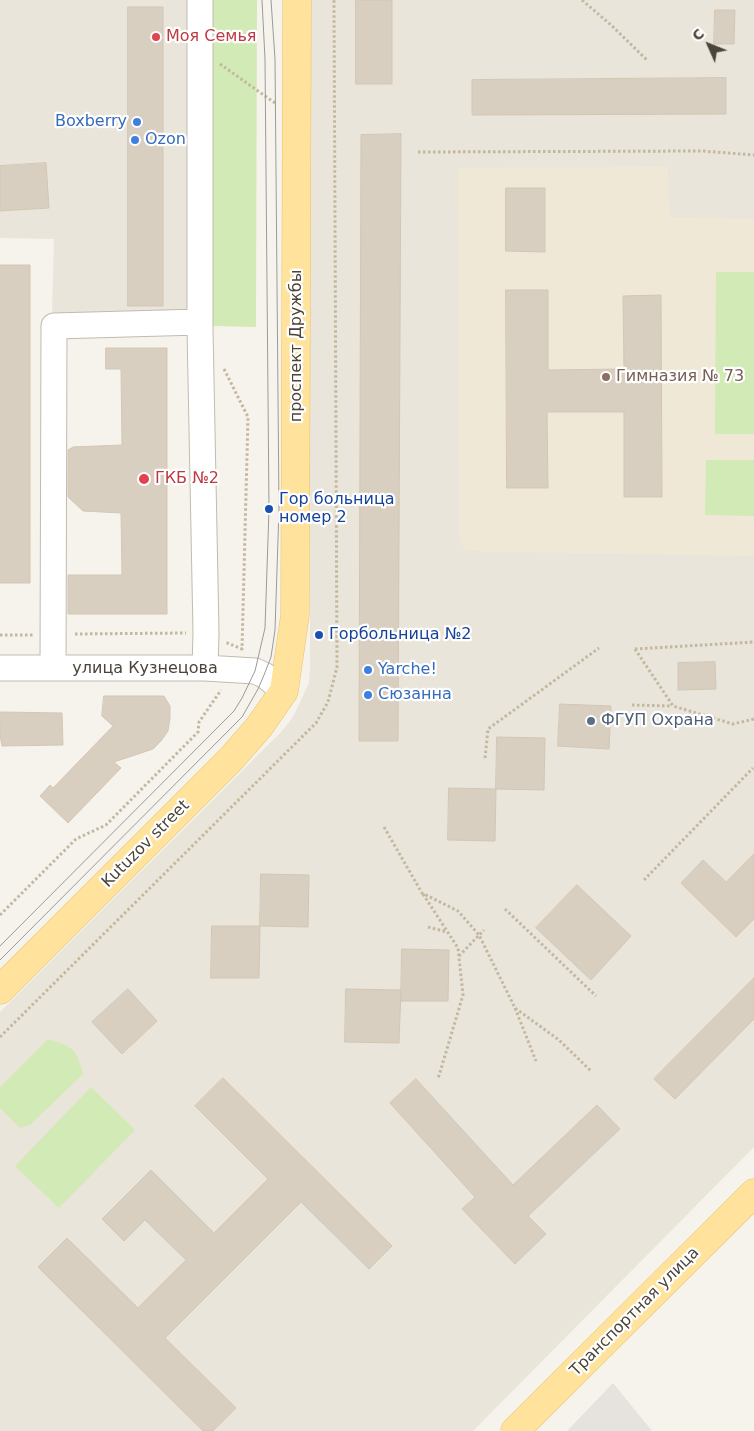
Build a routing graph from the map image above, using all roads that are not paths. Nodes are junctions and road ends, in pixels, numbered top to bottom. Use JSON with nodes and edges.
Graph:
{"nodes":[{"id":1,"x":200,"y":0,"type":"edge"},
{"id":2,"x":297,"y":0,"type":"edge"},
{"id":3,"x":200,"y":322,"type":"junction"},
{"id":4,"x":0,"y":668,"type":"edge"},
{"id":5,"x":53,"y":668,"type":"junction"},
{"id":6,"x":205,"y":668,"type":"junction"},
{"id":7,"x":284,"y":691,"type":"junction"},
{"id":8,"x":0,"y":990,"type":"edge"},
{"id":9,"x":754,"y":1193,"type":"edge"},
{"id":10,"x":516,"y":1431,"type":"edge"}],
"edges":[{"from":1,"to":3,"type":"street"},
{"from":2,"to":7,"type":"main road","name":"проспект Дружбы"},
{"from":3,"to":5,"type":"street"},
{"from":3,"to":6,"type":"street"},
{"from":4,"to":5,"type":"street","name":"улица Кузнецова"},
{"from":5,"to":6,"type":"street","name":"улица Кузнецова"},
{"from":6,"to":7,"type":"street","name":"улица Кузнецова"},
{"from":7,"to":8,"type":"main road","name":"Kutuzov street"},
{"from":9,"to":10,"type":"main road","name":"Транспортная улица"}]}
